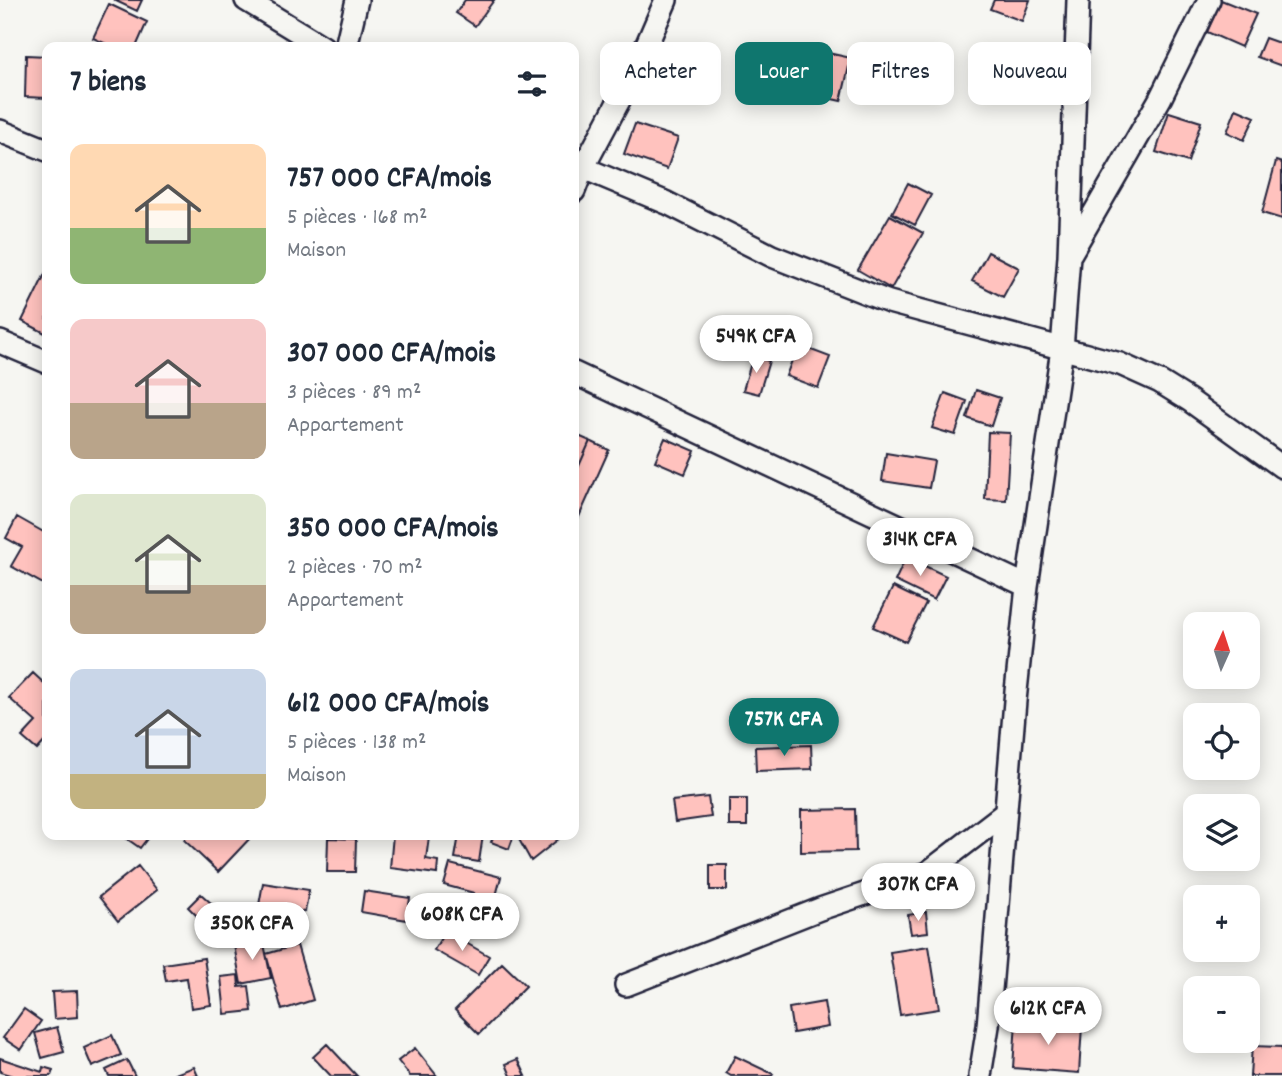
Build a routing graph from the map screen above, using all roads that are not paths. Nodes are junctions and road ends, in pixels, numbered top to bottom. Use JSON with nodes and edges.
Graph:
{"nodes":[{"id":1,"x":246,"y":0,"type":"edge"},
{"id":2,"x":358,"y":0,"type":"edge"},
{"id":3,"x":666,"y":0,"type":"edge"},
{"id":4,"x":1078,"y":0,"type":"edge"},
{"id":5,"x":1209,"y":0,"type":"edge"},
{"id":6,"x":315,"y":42,"type":"edge"},
{"id":7,"x":347,"y":42,"type":"edge"},
{"id":8,"x":0,"y":131,"type":"edge"},
{"id":9,"x":42,"y":148,"type":"edge"},
{"id":10,"x":579,"y":166,"type":"edge"},
{"id":11,"x":1069,"y":256,"type":"junction"},
{"id":12,"x":0,"y":342,"type":"edge"},
{"id":13,"x":1062,"y":349,"type":"junction"},
{"id":14,"x":42,"y":360,"type":"edge"},
{"id":15,"x":579,"y":375,"type":"edge"},
{"id":16,"x":1282,"y":467,"type":"edge"},
{"id":17,"x":1027,"y":586,"type":"junction"},
{"id":18,"x":1005,"y":813,"type":"junction"},
{"id":19,"x":626,"y":985,"type":"dead end"},
{"id":20,"x":980,"y":1076,"type":"edge"}],
"edges":[{"from":1,"to":6,"type":"street"},
{"from":2,"to":7,"type":"street"},
{"from":3,"to":10,"type":"street"},
{"from":4,"to":11,"type":"street"},
{"from":5,"to":11,"type":"street"},
{"from":8,"to":9,"type":"street"},
{"from":10,"to":13,"type":"street"},
{"from":11,"to":13,"type":"street"},
{"from":12,"to":14,"type":"street"},
{"from":13,"to":16,"type":"street"},
{"from":13,"to":17,"type":"street"},
{"from":15,"to":17,"type":"street"},
{"from":17,"to":18,"type":"street"},
{"from":18,"to":19,"type":"street"},
{"from":18,"to":20,"type":"street"}]}
